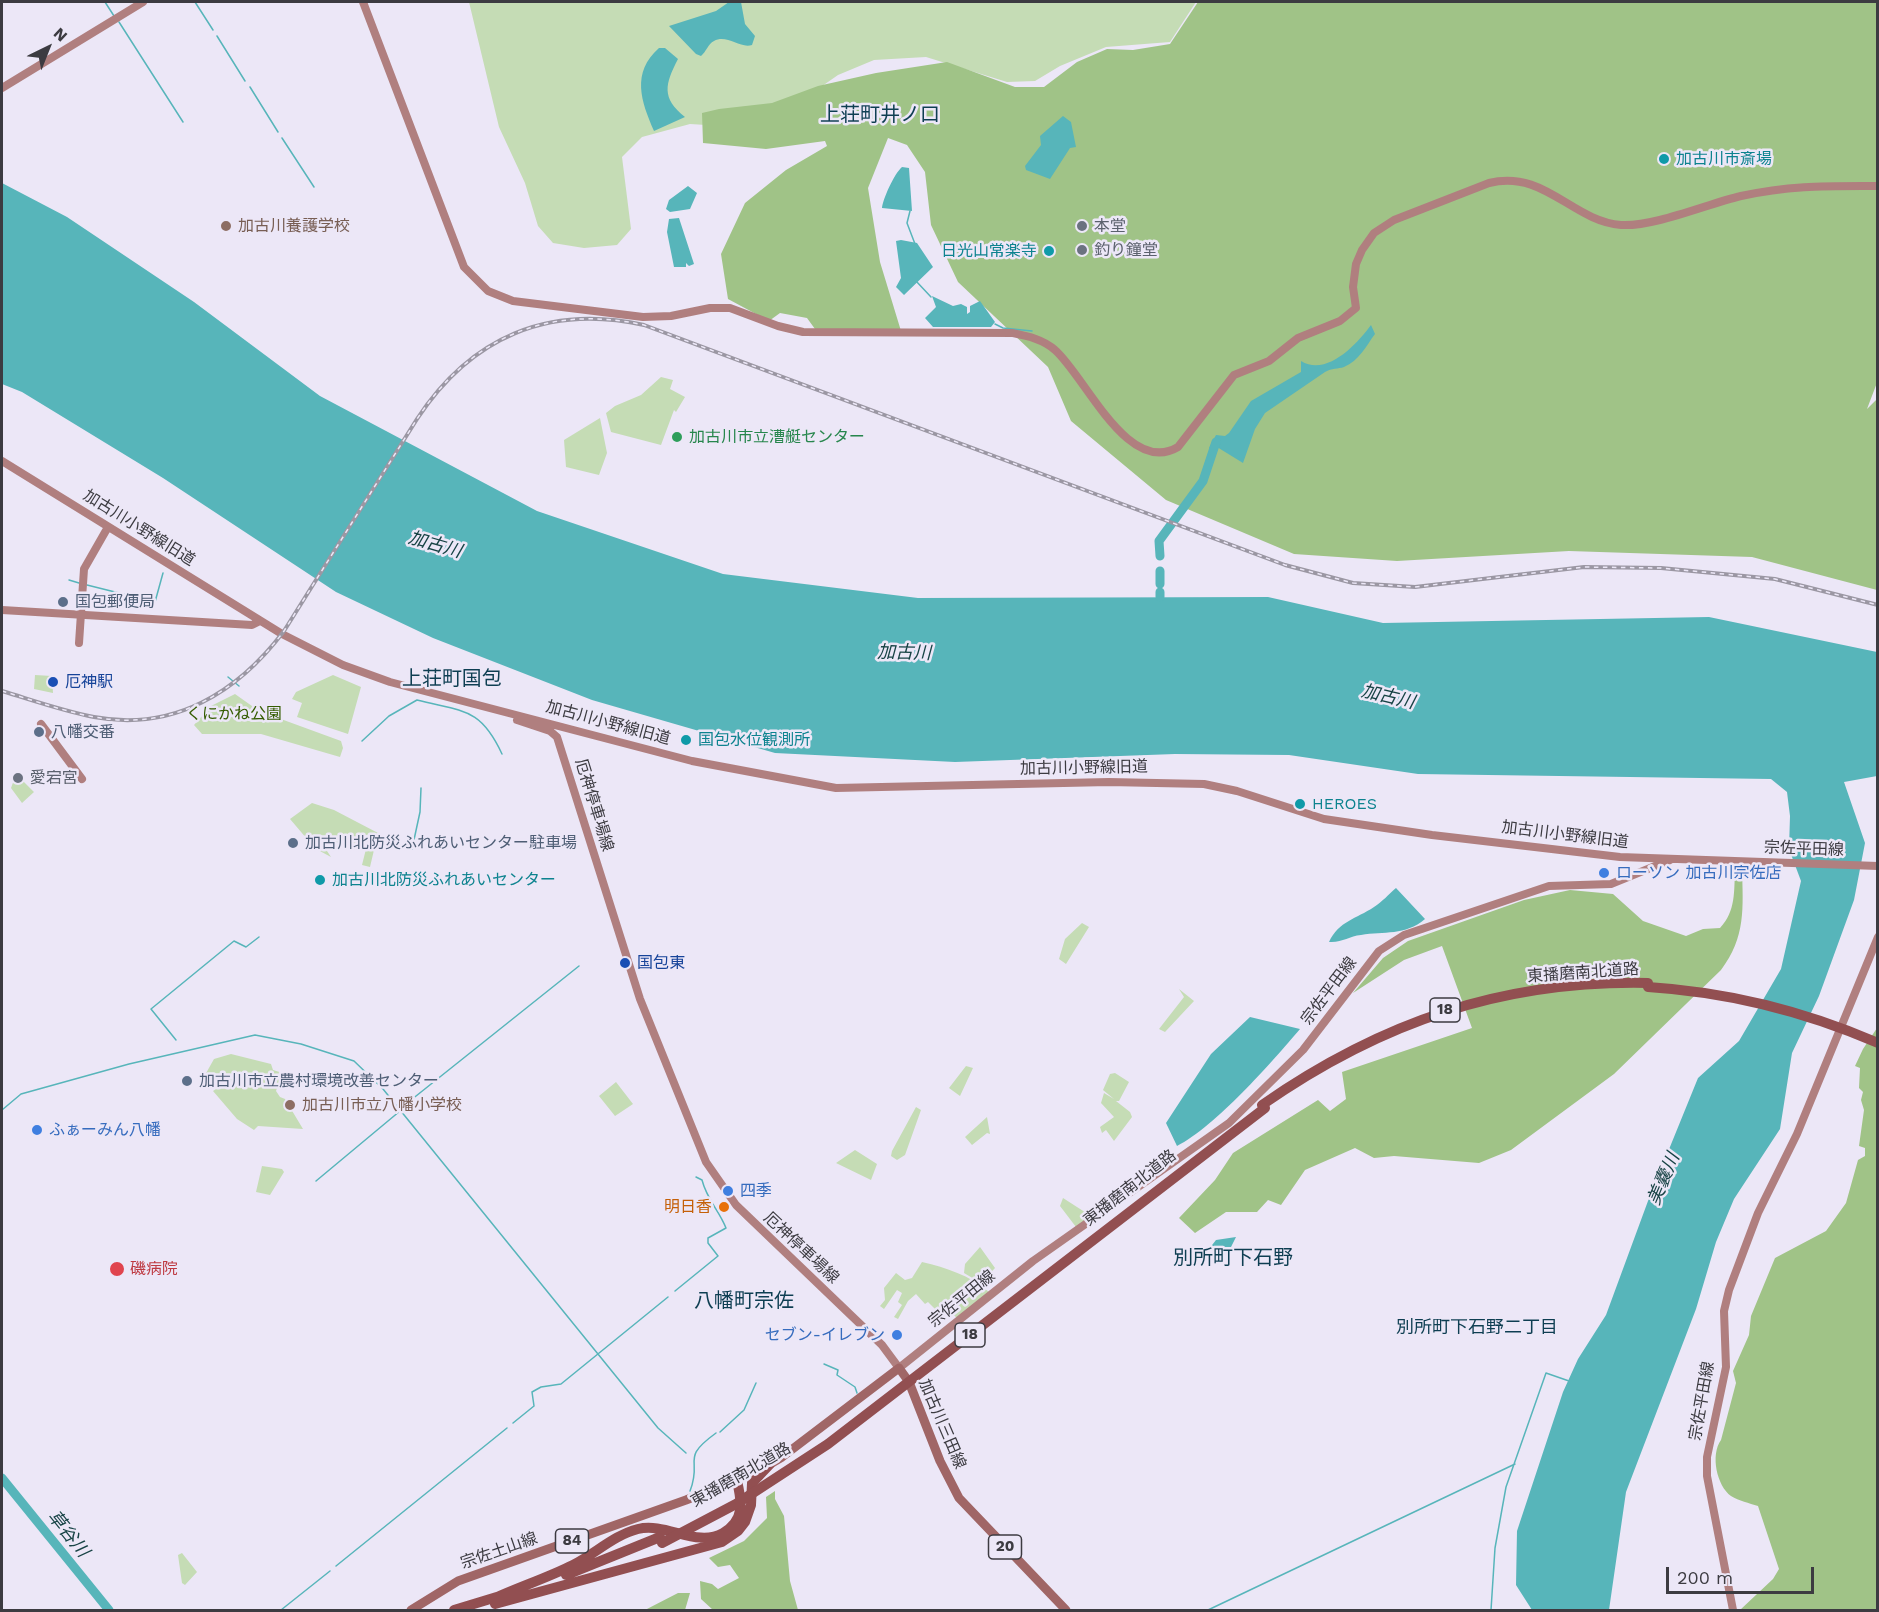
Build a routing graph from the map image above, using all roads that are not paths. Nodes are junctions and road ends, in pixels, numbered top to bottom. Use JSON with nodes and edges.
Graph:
{"nodes":[{"id":1,"x":142,"y":2,"type":"edge"},
{"id":2,"x":363,"y":2,"type":"edge"},
{"id":3,"x":2,"y":88,"type":"edge"},
{"id":4,"x":1878,"y":186,"type":"edge"},
{"id":5,"x":2,"y":461,"type":"edge"},
{"id":6,"x":108,"y":527,"type":"junction"},
{"id":7,"x":2,"y":610,"type":"edge"},
{"id":8,"x":81,"y":614,"type":"junction"},
{"id":9,"x":260,"y":621,"type":"junction"},
{"id":10,"x":79,"y":643,"type":"dead end"},
{"id":11,"x":500,"y":710,"type":"junction"},
{"id":12,"x":40,"y":724,"type":"dead end"},
{"id":13,"x":82,"y":779,"type":"dead end"},
{"id":14,"x":1671,"y":860,"type":"junction"},
{"id":15,"x":1878,"y":866,"type":"edge"},
{"id":16,"x":1878,"y":937,"type":"edge"},
{"id":17,"x":1648,"y":985,"type":"junction"},
{"id":18,"x":1878,"y":1039,"type":"edge"},
{"id":19,"x":1878,"y":1043,"type":"edge"},
{"id":20,"x":899,"y":1368,"type":"junction"},
{"id":21,"x":770,"y":1464,"type":"junction"},
{"id":22,"x":737,"y":1481,"type":"junction"},
{"id":23,"x":750,"y":1496,"type":"junction"},
{"id":24,"x":494,"y":1601,"type":"junction"},
{"id":25,"x":411,"y":1611,"type":"edge"},
{"id":26,"x":454,"y":1611,"type":"edge"},
{"id":27,"x":474,"y":1611,"type":"edge"},
{"id":28,"x":1066,"y":1611,"type":"edge"},
{"id":29,"x":1733,"y":1611,"type":"edge"}],
"edges":[{"from":1,"to":3,"type":"street"},
{"from":2,"to":4,"type":"street"},
{"from":5,"to":6,"type":"street","name":"加古川小野線旧道"},
{"from":6,"to":8,"type":"street"},
{"from":6,"to":9,"type":"street","name":"加古川小野線旧道"},
{"from":7,"to":8,"type":"street"},
{"from":8,"to":9,"type":"street"},
{"from":8,"to":10,"type":"street"},
{"from":9,"to":11,"type":"street","name":"厄神停車場線"},
{"from":11,"to":14,"type":"street","name":"加古川小野線旧道"},
{"from":11,"to":20,"type":"street","name":"厄神停車場線"},
{"from":12,"to":13,"type":"street"},
{"from":14,"to":15,"type":"street","name":"宗佐平田線"},
{"from":14,"to":20,"type":"street","name":"宗佐平田線"},
{"from":16,"to":29,"type":"street","name":"宗佐平田線"},
{"from":17,"to":18,"type":"highway","name":"東播磨南北道路","number":"18","bridge":true},
{"from":17,"to":19,"type":"highway","name":"東播磨南北道路","number":"18","bridge":true},
{"from":17,"to":24,"type":"highway","name":"東播磨南北道路","number":"18","bridge":true},
{"from":20,"to":21,"type":"main road","name":"加古川三田線"},
{"from":20,"to":28,"type":"main road","name":"加古川三田線","number":"20"},
{"from":21,"to":22,"type":"main road","name":"加古川三田線"},
{"from":21,"to":23,"type":"highway"},
{"from":22,"to":23,"type":"highway"},
{"from":22,"to":24,"type":"highway"},
{"from":22,"to":25,"type":"main road","name":"宗佐土山線","number":"84"},
{"from":23,"to":24,"type":"highway"},
{"from":24,"to":26,"type":"highway","name":"東播磨南北道路"},
{"from":24,"to":27,"type":"highway","name":"東播磨南北道路"}]}
